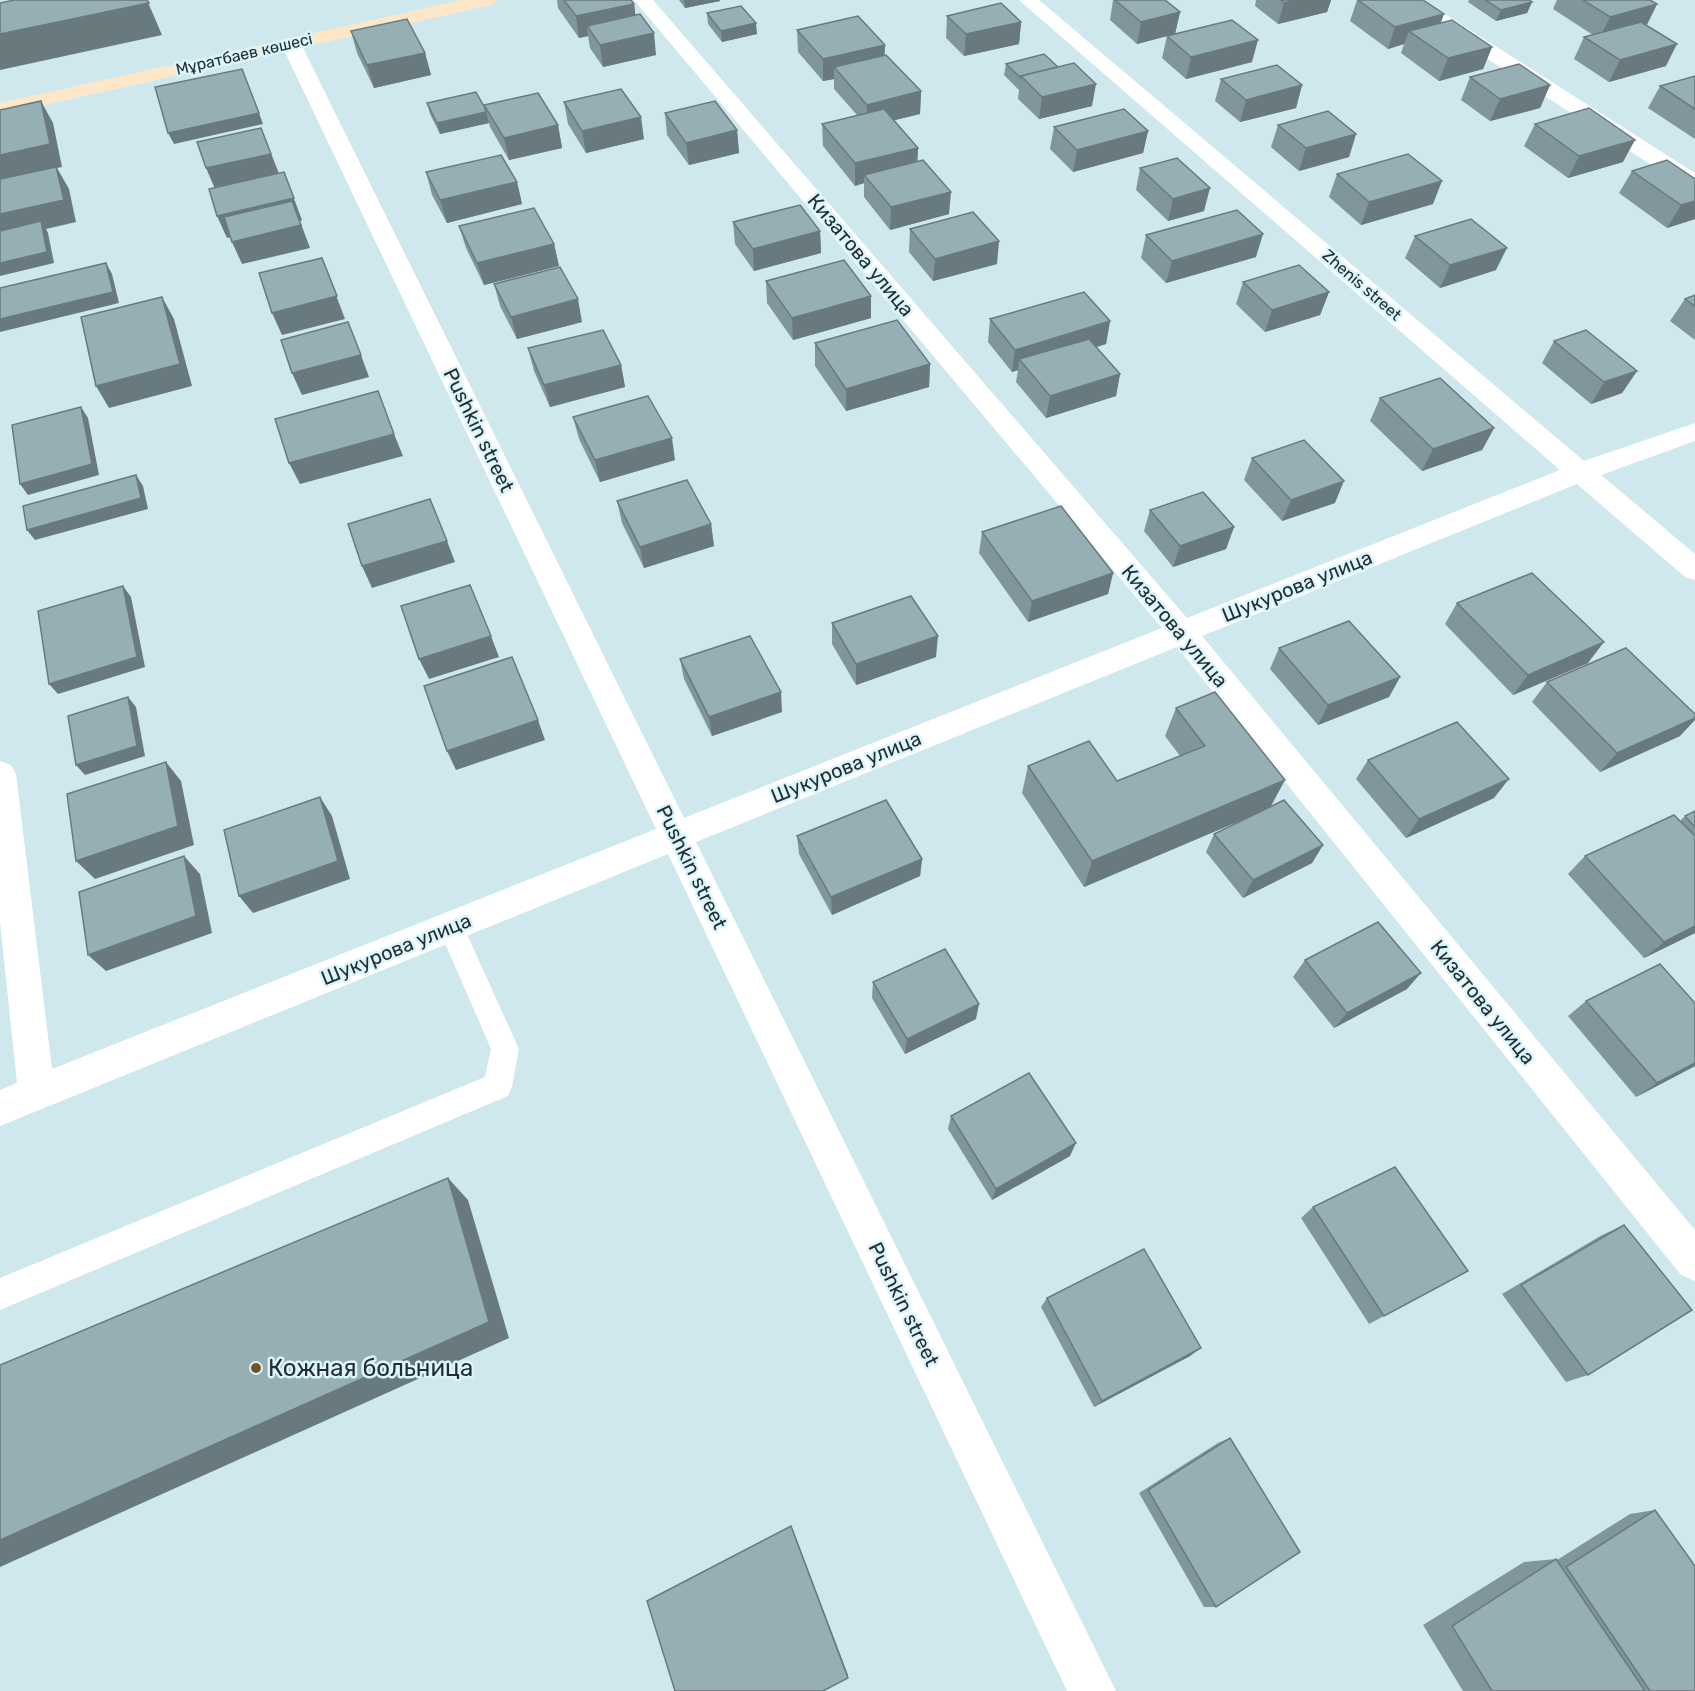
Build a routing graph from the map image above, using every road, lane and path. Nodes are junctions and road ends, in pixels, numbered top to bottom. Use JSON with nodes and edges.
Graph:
{"nodes":[{"id":1,"x":487,"y":0,"type":"edge"},
{"id":2,"x":643,"y":0,"type":"edge"},
{"id":3,"x":1028,"y":0,"type":"edge"},
{"id":4,"x":1410,"y":0,"type":"edge"},
{"id":5,"x":291,"y":44,"type":"junction"},
{"id":6,"x":0,"y":109,"type":"edge"},
{"id":7,"x":1695,"y":183,"type":"edge"},
{"id":8,"x":1695,"y":432,"type":"edge"},
{"id":9,"x":1580,"y":472,"type":"junction"},
{"id":10,"x":1695,"y":570,"type":"edge"},
{"id":11,"x":1182,"y":632,"type":"junction"},
{"id":12,"x":0,"y":774,"type":"edge"},
{"id":13,"x":676,"y":836,"type":"junction"},
{"id":14,"x":451,"y":927,"type":"junction"},
{"id":15,"x":37,"y":1094,"type":"junction"},
{"id":16,"x":0,"y":1108,"type":"edge"},
{"id":17,"x":1695,"y":1261,"type":"edge"},
{"id":18,"x":0,"y":1294,"type":"edge"},
{"id":19,"x":1092,"y":1691,"type":"edge"}],
"edges":[{"from":1,"to":5,"type":"street","name":"Мұратбаев көшесі"},
{"from":2,"to":11,"type":"street","name":"Кизатова улица"},
{"from":3,"to":9,"type":"street","name":"Zhenis street"},
{"from":4,"to":7,"type":"street"},
{"from":5,"to":6,"type":"street","name":"Мұратбаев көшесі"},
{"from":5,"to":13,"type":"street","name":"Pushkin street"},
{"from":8,"to":9,"type":"street","name":"Шукурова улица"},
{"from":9,"to":10,"type":"street","name":"Zhenis street"},
{"from":9,"to":11,"type":"street","name":"Шукурова улица"},
{"from":11,"to":13,"type":"street","name":"Шукурова улица"},
{"from":11,"to":17,"type":"street","name":"Кизатова улица"},
{"from":12,"to":15,"type":"street"},
{"from":13,"to":14,"type":"street","name":"Шукурова улица"},
{"from":13,"to":19,"type":"street","name":"Pushkin street"},
{"from":14,"to":15,"type":"street","name":"Шукурова улица"},
{"from":14,"to":18,"type":"lane"},
{"from":15,"to":16,"type":"street","name":"Шукурова улица"}]}
